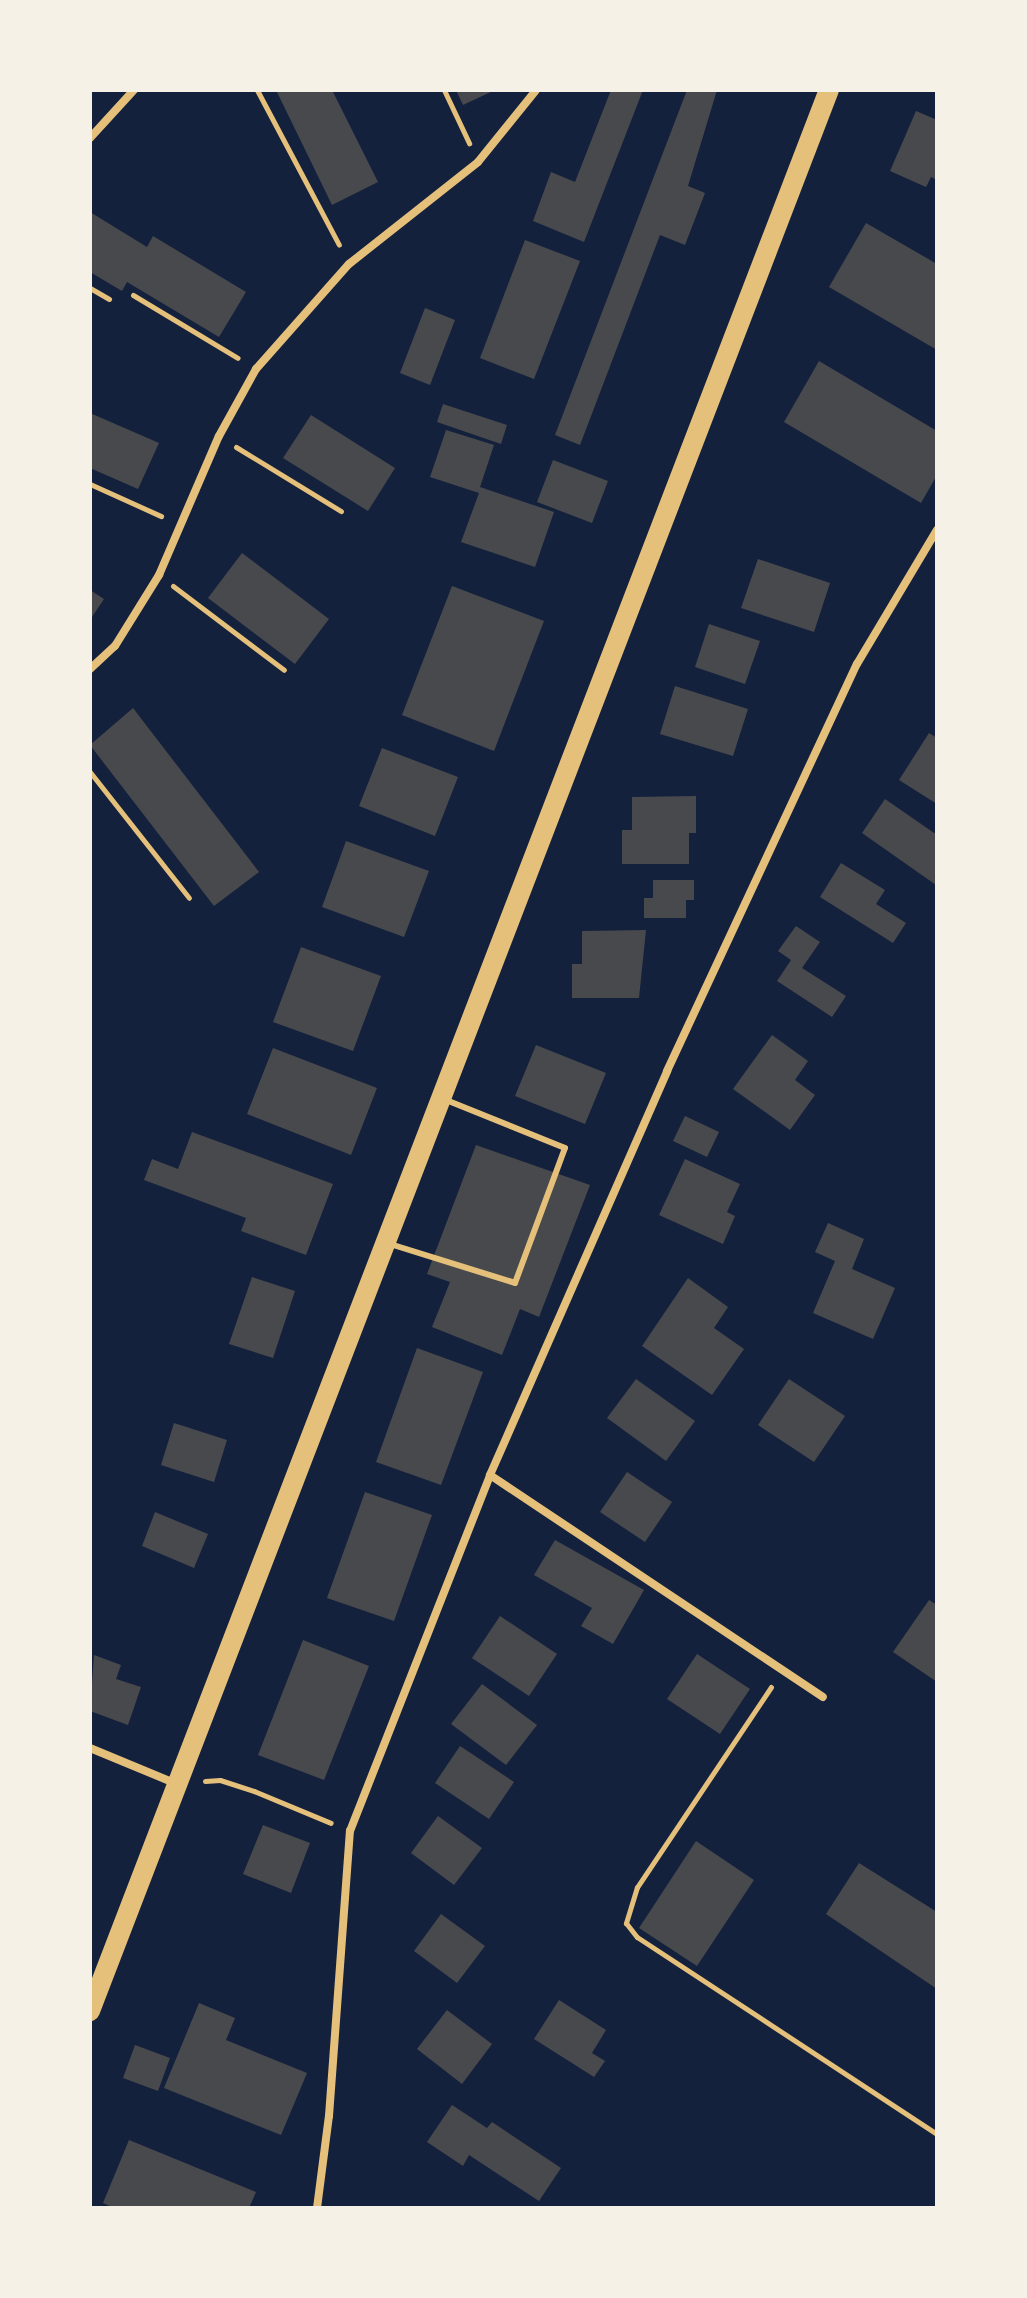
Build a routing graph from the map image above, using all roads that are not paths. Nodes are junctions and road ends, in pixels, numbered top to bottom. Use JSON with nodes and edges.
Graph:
{"nodes":[{"id":1,"x":134,"y":90,"type":"edge"},
{"id":2,"x":536,"y":90,"type":"edge"},
{"id":3,"x":829,"y":90,"type":"edge"},
{"id":4,"x":90,"y":138,"type":"edge"},
{"id":5,"x":937,"y":530,"type":"edge"},
{"id":6,"x":90,"y":669,"type":"edge"},
{"id":7,"x":439,"y":1097,"type":"junction"},
{"id":8,"x":383,"y":1241,"type":"junction"},
{"id":9,"x":490,"y":1475,"type":"junction"},
{"id":10,"x":823,"y":1697,"type":"dead end"},
{"id":11,"x":90,"y":1748,"type":"edge"},
{"id":12,"x":178,"y":1784,"type":"junction"},
{"id":13,"x":90,"y":2011,"type":"edge"},
{"id":14,"x":317,"y":2208,"type":"edge"}],
"edges":[{"from":1,"to":4,"type":"street"},
{"from":2,"to":6,"type":"street"},
{"from":3,"to":7,"type":"main road"},
{"from":5,"to":9,"type":"street"},
{"from":7,"to":8,"type":"main road"},
{"from":7,"to":8,"type":"lane"},
{"from":8,"to":12,"type":"main road"},
{"from":9,"to":10,"type":"street"},
{"from":9,"to":14,"type":"street"},
{"from":11,"to":12,"type":"street"},
{"from":12,"to":13,"type":"main road"}]}
